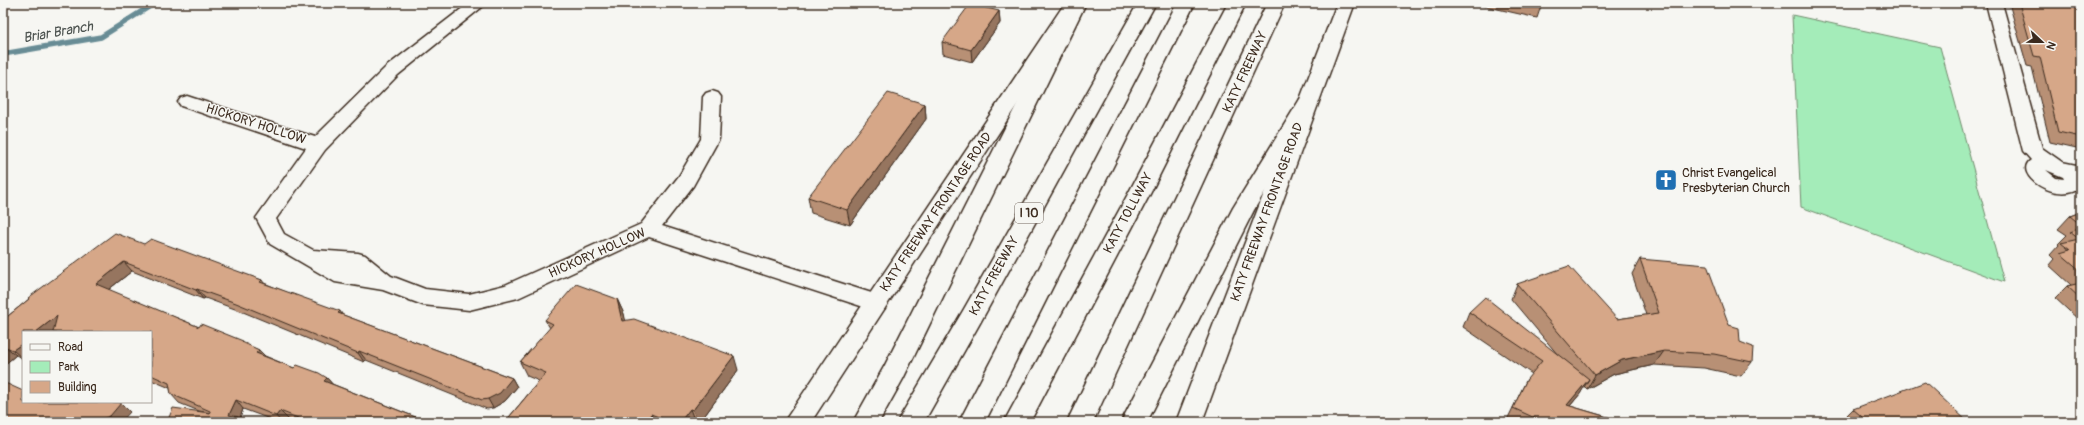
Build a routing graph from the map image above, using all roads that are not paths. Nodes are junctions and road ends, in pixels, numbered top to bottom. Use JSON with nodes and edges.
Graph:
{"nodes":[{"id":1,"x":479,"y":3,"type":"edge"},
{"id":2,"x":1074,"y":3,"type":"edge"},
{"id":3,"x":1078,"y":3,"type":"edge"},
{"id":4,"x":1147,"y":3,"type":"edge"},
{"id":5,"x":1186,"y":3,"type":"edge"},
{"id":6,"x":1237,"y":3,"type":"edge"},
{"id":7,"x":1276,"y":3,"type":"edge"},
{"id":8,"x":1346,"y":3,"type":"edge"},
{"id":9,"x":1994,"y":3,"type":"edge"},
{"id":10,"x":712,"y":97,"type":"dead end"},
{"id":11,"x":187,"y":102,"type":"dead end"},
{"id":12,"x":1307,"y":104,"type":"junction"},
{"id":13,"x":318,"y":145,"type":"junction"},
{"id":14,"x":2064,"y":169,"type":"edge"},
{"id":15,"x":648,"y":229,"type":"junction"},
{"id":16,"x":876,"y":303,"type":"junction"},
{"id":17,"x":797,"y":422,"type":"edge"},
{"id":18,"x":866,"y":422,"type":"edge"},
{"id":19,"x":910,"y":422,"type":"edge"},
{"id":20,"x":972,"y":422,"type":"edge"},
{"id":21,"x":1017,"y":422,"type":"edge"},
{"id":22,"x":1080,"y":422,"type":"edge"},
{"id":23,"x":1134,"y":422,"type":"edge"},
{"id":24,"x":1189,"y":422,"type":"edge"}],
"edges":[{"from":1,"to":13,"type":"street"},
{"from":2,"to":16,"type":"main road","name":"KATY FREEWAY FRONTAGE ROAD"},
{"from":3,"to":18,"type":"main road"},
{"from":4,"to":19,"type":"main road","name":"KATY FREEWAY","number":"I 10"},
{"from":5,"to":20,"type":"main road"},
{"from":6,"to":21,"type":"main road","name":"KATY TOLLWAY"},
{"from":7,"to":22,"type":"main road","name":"KATY FREEWAY"},
{"from":8,"to":12,"type":"main road","name":"KATY FREEWAY FRONTAGE ROAD"},
{"from":9,"to":14,"type":"street"},
{"from":10,"to":15,"type":"street"},
{"from":11,"to":13,"type":"street","name":"HICKORY HOLLOW"},
{"from":12,"to":23,"type":"main road"},
{"from":12,"to":24,"type":"main road","name":"KATY FREEWAY FRONTAGE ROAD"},
{"from":13,"to":15,"type":"street","name":"HICKORY HOLLOW"},
{"from":15,"to":16,"type":"street","name":"HICKORY HOLLOW"},
{"from":16,"to":17,"type":"main road","name":"KATY FREEWAY FRONTAGE ROAD"}]}
